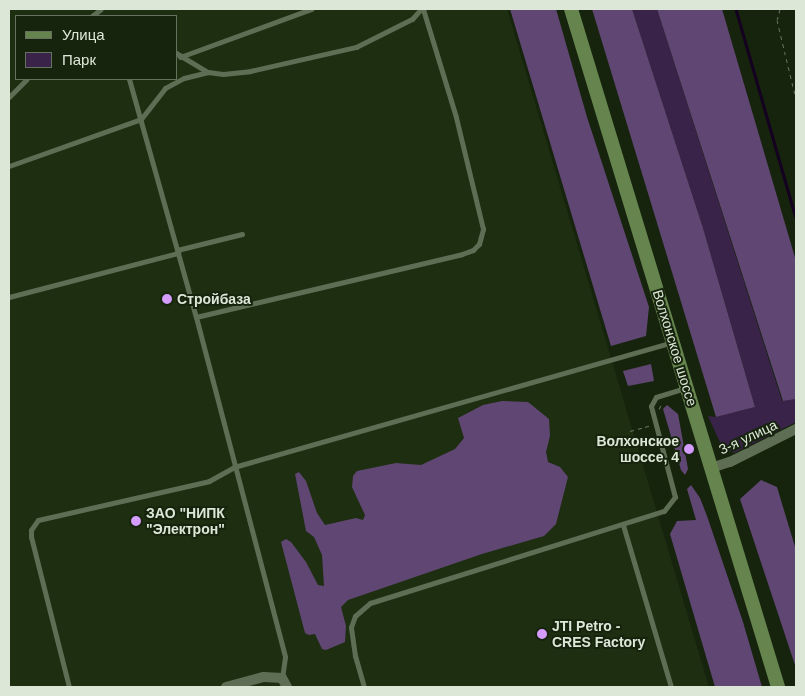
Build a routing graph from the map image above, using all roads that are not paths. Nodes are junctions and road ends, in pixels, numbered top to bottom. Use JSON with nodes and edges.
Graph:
{"nodes":[{"id":1,"x":311,"y":9,"type":"edge"},
{"id":2,"x":422,"y":9,"type":"edge"},
{"id":3,"x":571,"y":9,"type":"edge"},
{"id":4,"x":178,"y":55,"type":"edge"},
{"id":5,"x":208,"y":72,"type":"junction"},
{"id":6,"x":26,"y":80,"type":"edge"},
{"id":7,"x":129,"y":80,"type":"edge"},
{"id":8,"x":9,"y":97,"type":"edge"},
{"id":9,"x":141,"y":119,"type":"junction"},
{"id":10,"x":9,"y":166,"type":"edge"},
{"id":11,"x":242,"y":234,"type":"dead end"},
{"id":12,"x":178,"y":252,"type":"junction"},
{"id":13,"x":9,"y":298,"type":"edge"},
{"id":14,"x":196,"y":317,"type":"junction"},
{"id":15,"x":673,"y":342,"type":"junction"},
{"id":16,"x":687,"y":388,"type":"junction"},
{"id":17,"x":796,"y":429,"type":"edge"},
{"id":18,"x":234,"y":467,"type":"junction"},
{"id":19,"x":711,"y":468,"type":"junction"},
{"id":20,"x":623,"y":526,"type":"junction"},
{"id":21,"x":285,"y":683,"type":"edge"},
{"id":22,"x":69,"y":687,"type":"edge"},
{"id":23,"x":226,"y":687,"type":"edge"},
{"id":24,"x":364,"y":687,"type":"edge"},
{"id":25,"x":671,"y":687,"type":"edge"},
{"id":26,"x":778,"y":687,"type":"edge"}],
"edges":[{"from":1,"to":4,"type":"lane"},
{"from":2,"to":5,"type":"lane"},
{"from":2,"to":14,"type":"lane"},
{"from":3,"to":15,"type":"main road","name":"Волхонское шоссе"},
{"from":4,"to":5,"type":"lane"},
{"from":5,"to":9,"type":"lane"},
{"from":6,"to":8,"type":"lane"},
{"from":7,"to":9,"type":"lane"},
{"from":9,"to":10,"type":"lane"},
{"from":9,"to":12,"type":"lane"},
{"from":11,"to":12,"type":"lane"},
{"from":12,"to":13,"type":"lane"},
{"from":12,"to":14,"type":"lane"},
{"from":14,"to":18,"type":"lane"},
{"from":15,"to":16,"type":"main road","name":"Волхонское шоссе"},
{"from":15,"to":18,"type":"lane"},
{"from":16,"to":19,"type":"main road","name":"Волхонское шоссе"},
{"from":16,"to":20,"type":"lane"},
{"from":17,"to":19,"type":"street","name":"3-я улица"},
{"from":18,"to":21,"type":"lane"},
{"from":18,"to":22,"type":"lane"},
{"from":19,"to":26,"type":"main road","name":"Волхонское шоссе"},
{"from":20,"to":24,"type":"lane"},
{"from":20,"to":25,"type":"lane"},
{"from":21,"to":23,"type":"street"}]}
